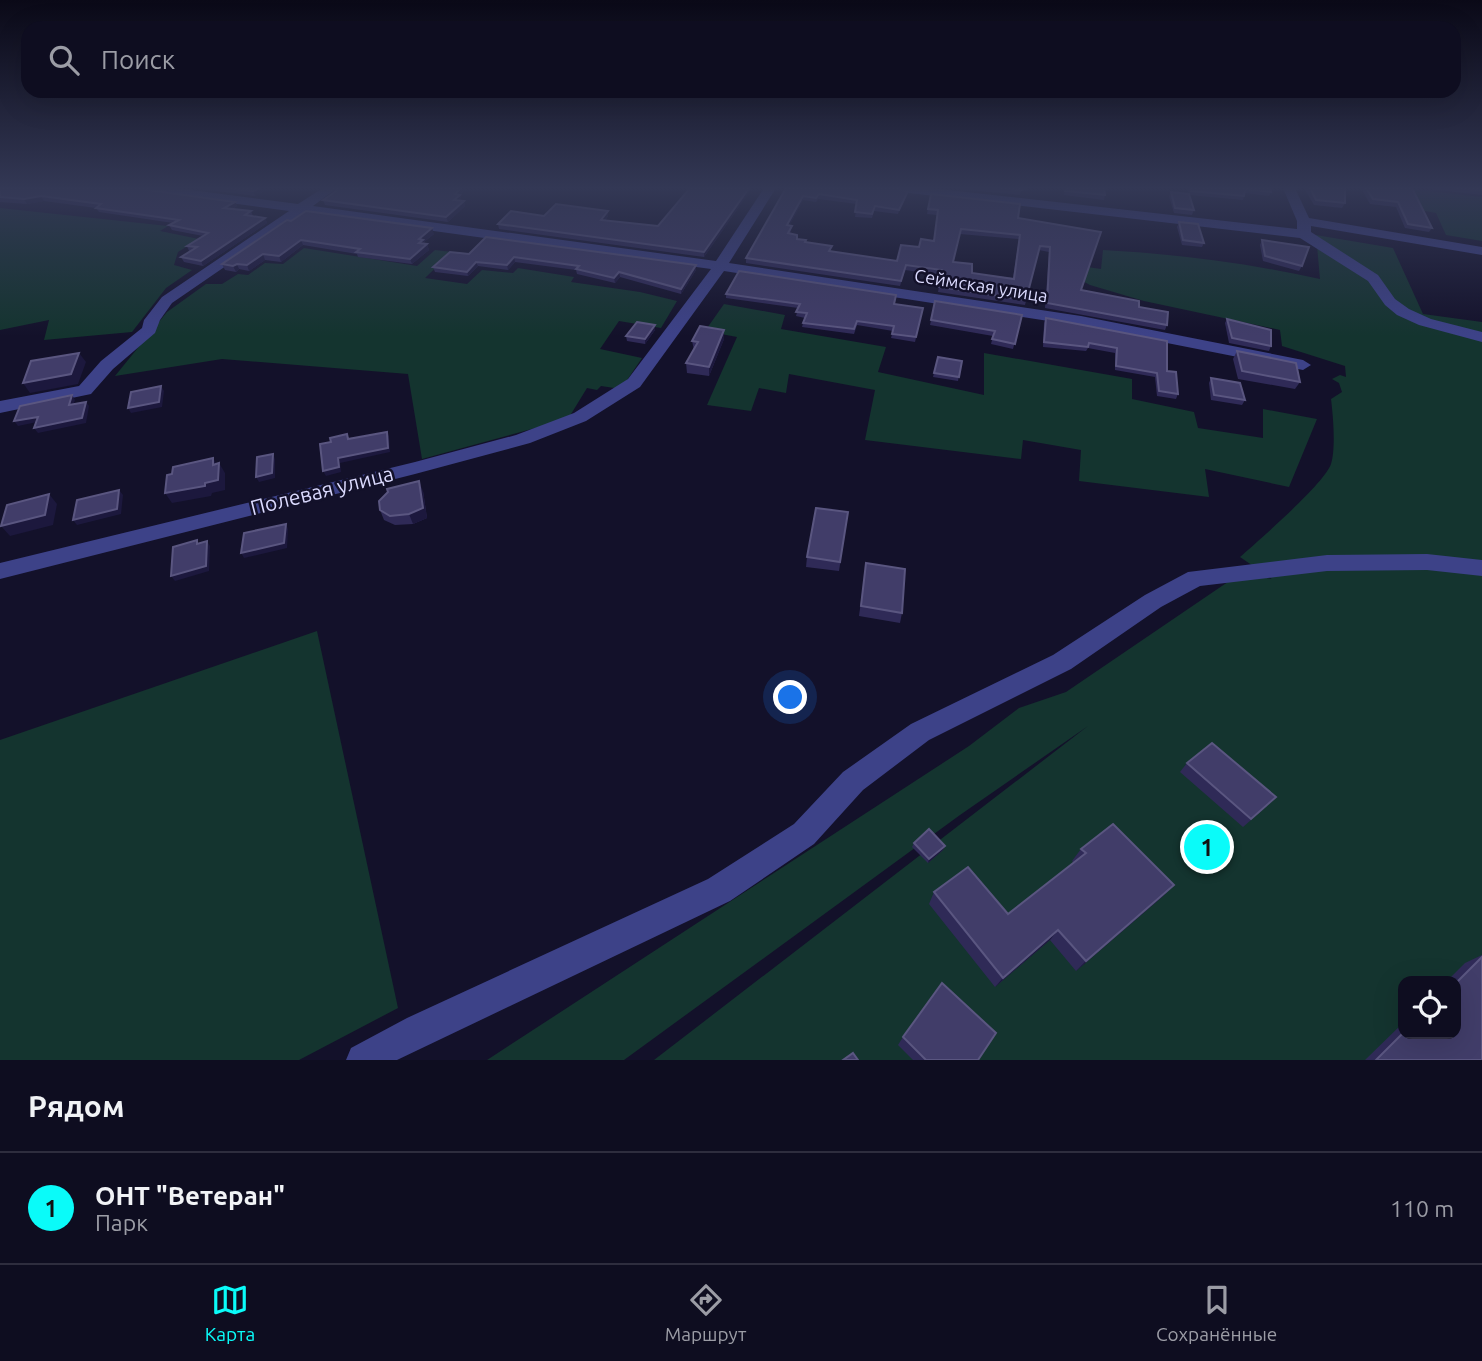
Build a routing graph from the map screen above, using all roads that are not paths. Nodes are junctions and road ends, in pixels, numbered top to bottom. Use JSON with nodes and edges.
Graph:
{"nodes":[{"id":1,"x":259,"y":237,"type":"edge"},
{"id":2,"x":515,"y":237,"type":"edge"},
{"id":3,"x":738,"y":237,"type":"edge"},
{"id":4,"x":1318,"y":237,"type":"edge"},
{"id":5,"x":1382,"y":237,"type":"edge"},
{"id":6,"x":1482,"y":251,"type":"edge"},
{"id":7,"x":720,"y":266,"type":"junction"},
{"id":8,"x":1482,"y":337,"type":"edge"},
{"id":9,"x":1303,"y":365,"type":"dead end"},
{"id":10,"x":0,"y":407,"type":"edge"},
{"id":11,"x":1482,"y":568,"type":"edge"},
{"id":12,"x":0,"y":571,"type":"edge"},
{"id":13,"x":363,"y":1060,"type":"edge"}],
"edges":[{"from":1,"to":10,"type":"street"},
{"from":2,"to":7,"type":"street","name":"Сеймская улица"},
{"from":3,"to":7,"type":"street"},
{"from":4,"to":8,"type":"street"},
{"from":5,"to":6,"type":"street"},
{"from":7,"to":9,"type":"street","name":"Сеймская улица"},
{"from":7,"to":12,"type":"street","name":"Полевая улица"},
{"from":11,"to":13,"type":"street"}]}
